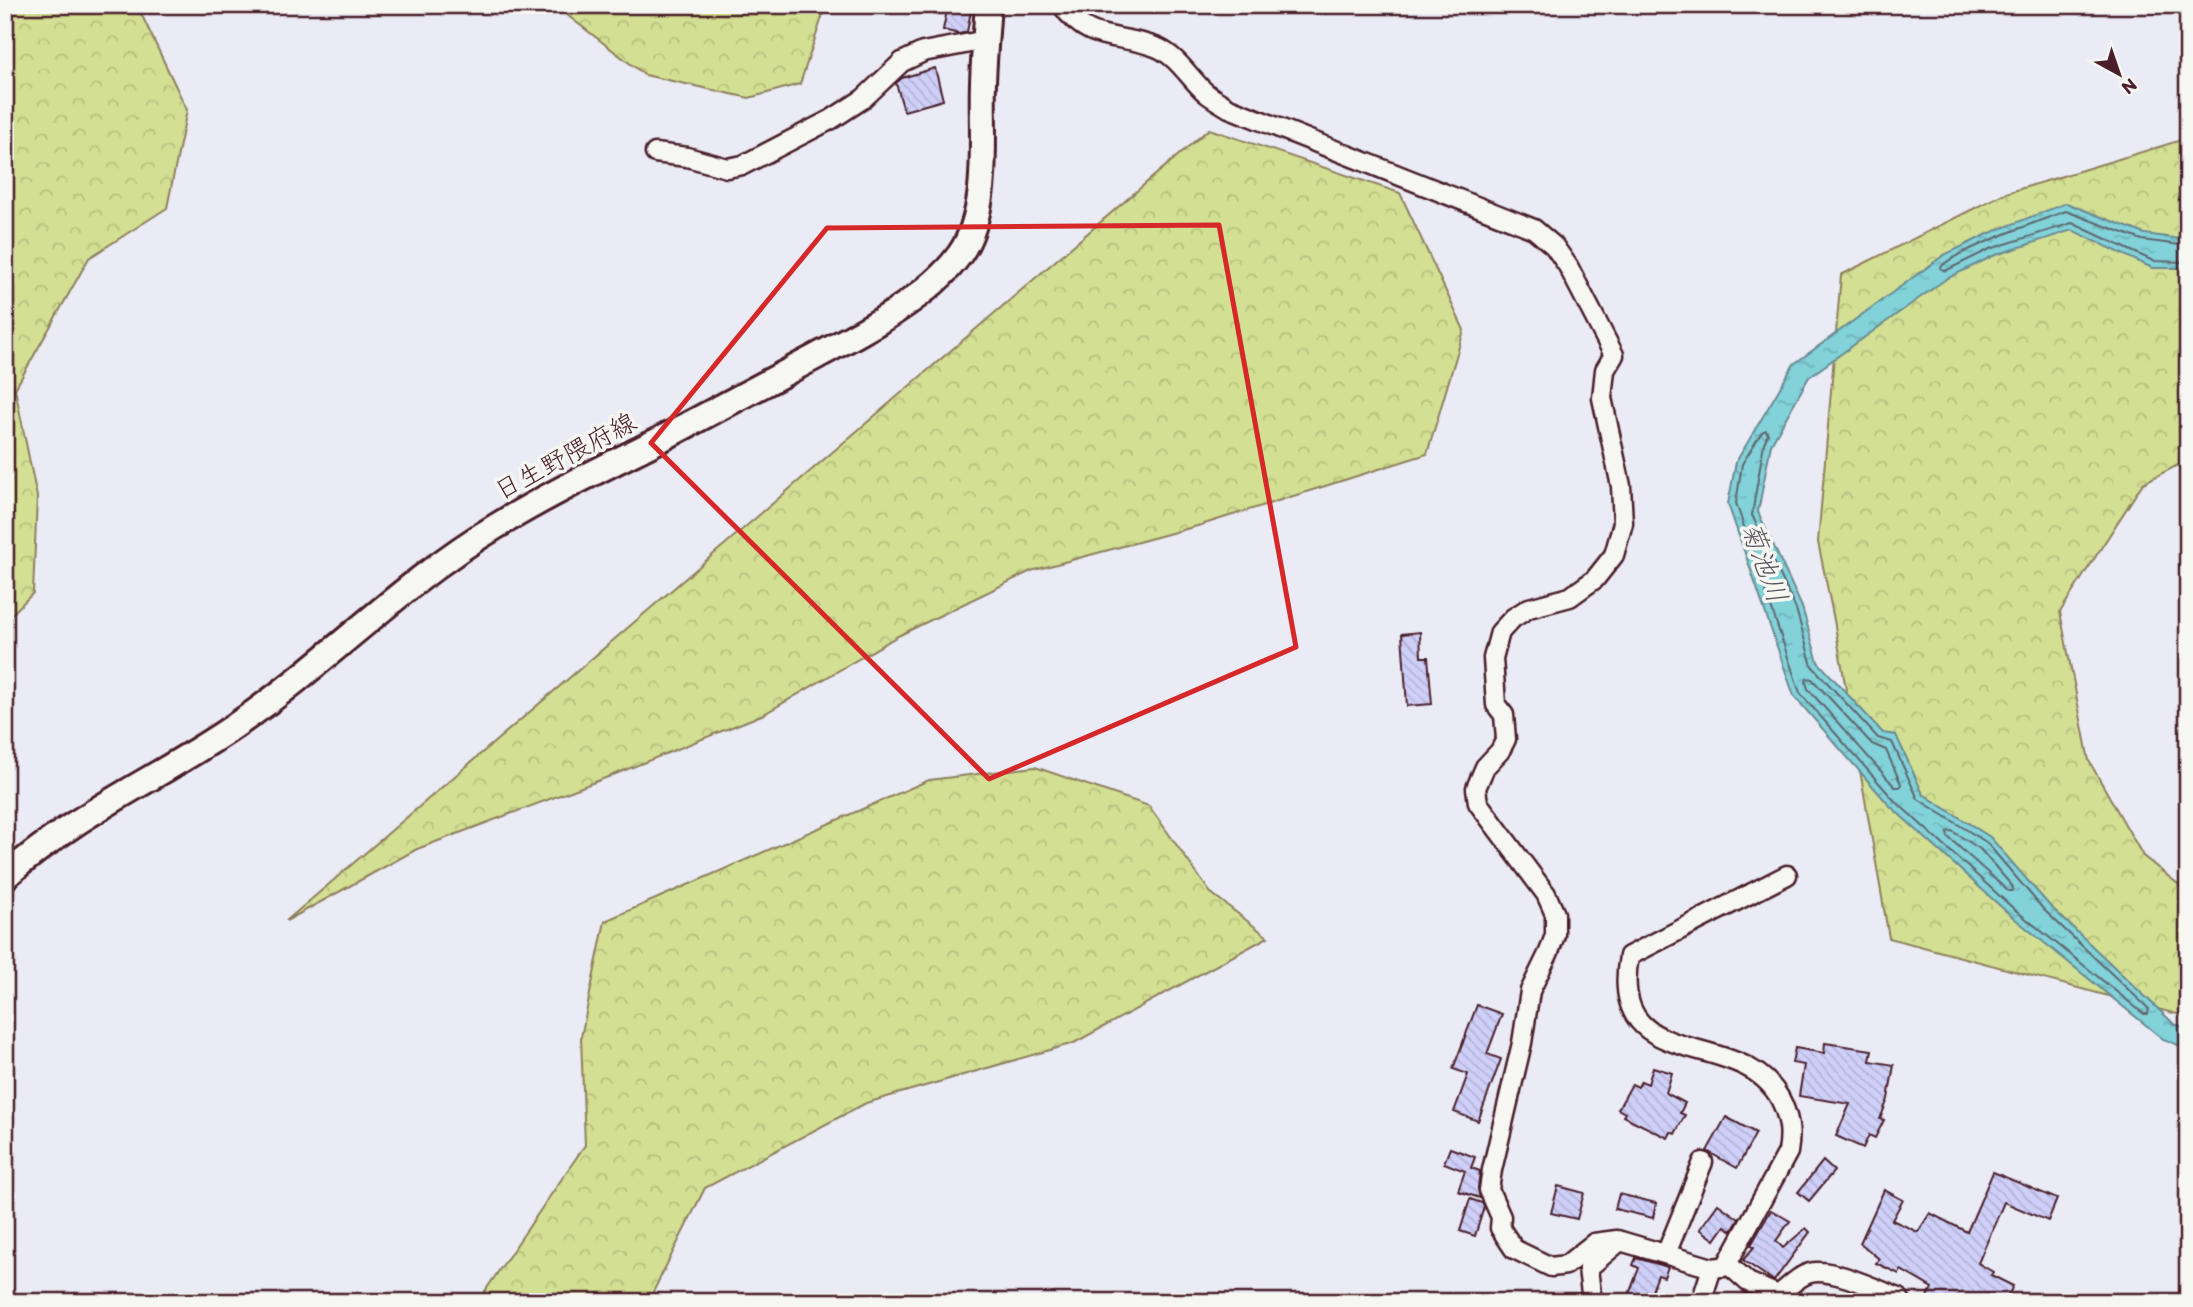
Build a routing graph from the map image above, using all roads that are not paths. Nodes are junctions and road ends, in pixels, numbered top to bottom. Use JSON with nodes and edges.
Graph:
{"nodes":[{"id":1,"x":988,"y":5,"type":"edge"},
{"id":2,"x":1062,"y":5,"type":"edge"},
{"id":3,"x":986,"y":40,"type":"junction"},
{"id":4,"x":655,"y":153,"type":"dead end"},
{"id":5,"x":1787,"y":874,"type":"dead end"},
{"id":6,"x":5,"y":877,"type":"edge"},
{"id":7,"x":1703,"y":1162,"type":"dead end"},
{"id":8,"x":1620,"y":1241,"type":"junction"},
{"id":9,"x":1666,"y":1254,"type":"junction"},
{"id":10,"x":1719,"y":1267,"type":"junction"},
{"id":11,"x":1592,"y":1302,"type":"edge"},
{"id":12,"x":1701,"y":1302,"type":"edge"},
{"id":13,"x":1901,"y":1302,"type":"edge"}],
"edges":[{"from":1,"to":3,"type":"main road","name":"日生野隈府線"},
{"from":2,"to":8,"type":"street"},
{"from":3,"to":4,"type":"street"},
{"from":3,"to":6,"type":"main road","name":"日生野隈府線"},
{"from":5,"to":10,"type":"street"},
{"from":7,"to":9,"type":"street"},
{"from":8,"to":9,"type":"street"},
{"from":8,"to":11,"type":"street"},
{"from":9,"to":10,"type":"street"},
{"from":10,"to":12,"type":"street"},
{"from":10,"to":13,"type":"street"}]}
